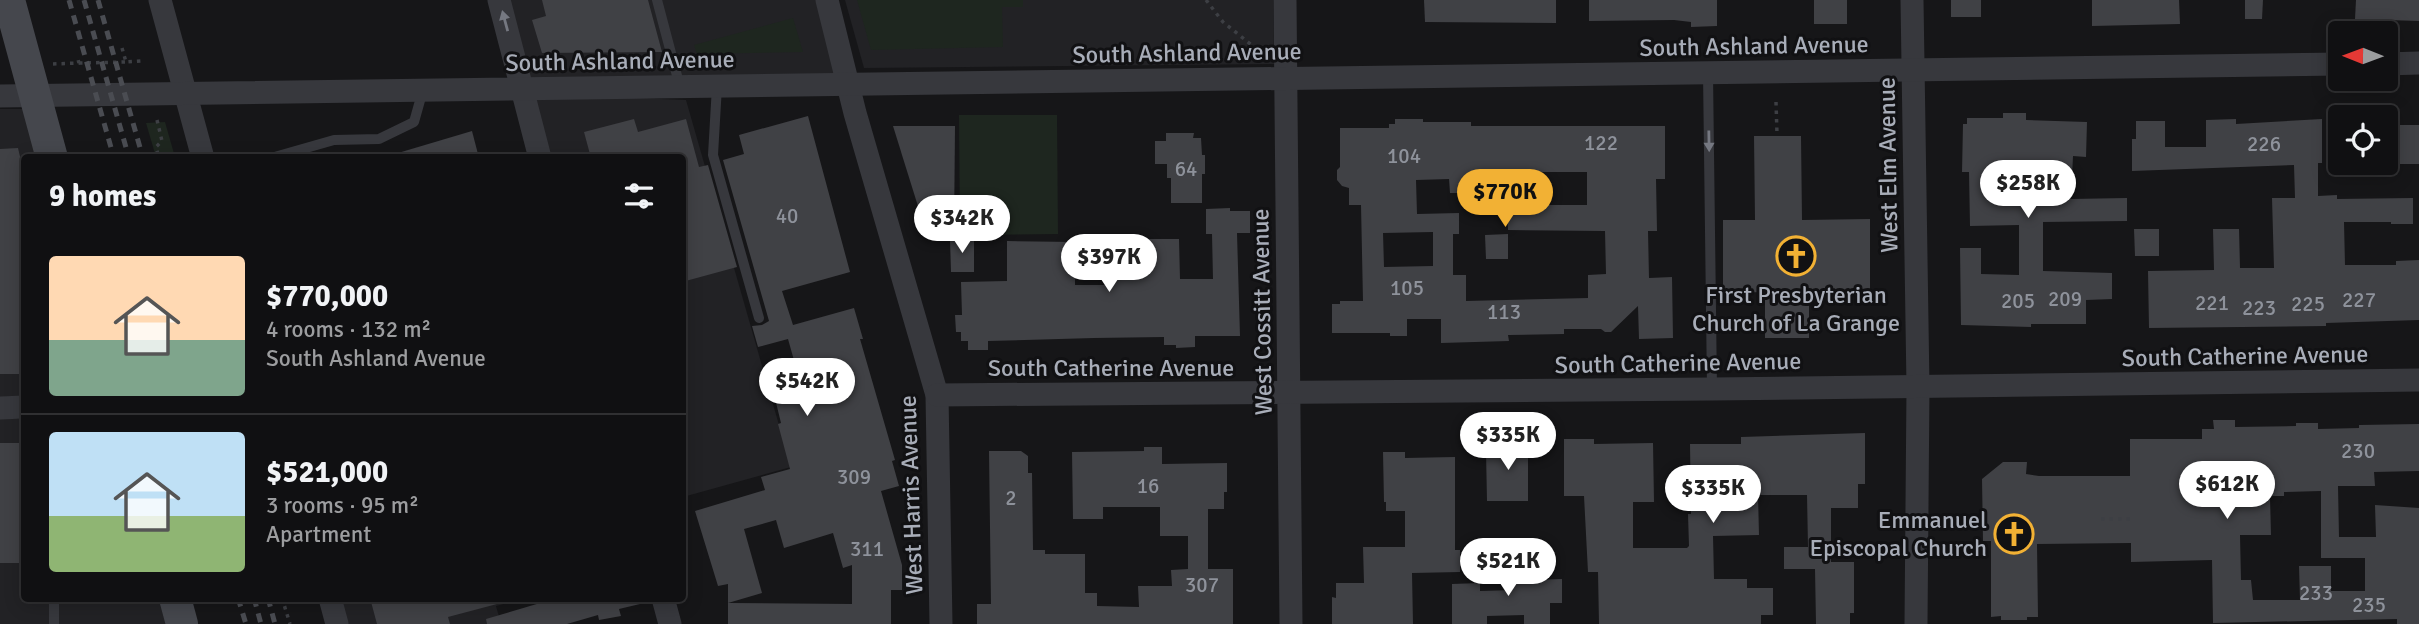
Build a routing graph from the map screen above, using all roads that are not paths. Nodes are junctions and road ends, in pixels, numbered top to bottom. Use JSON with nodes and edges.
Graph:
{"nodes":[{"id":1,"x":9,"y":0,"type":"edge"},
{"id":2,"x":160,"y":0,"type":"edge"},
{"id":3,"x":499,"y":0,"type":"edge"},
{"id":4,"x":657,"y":0,"type":"edge"},
{"id":5,"x":827,"y":0,"type":"edge"},
{"id":6,"x":1285,"y":0,"type":"edge"},
{"id":7,"x":1912,"y":0,"type":"edge"},
{"id":8,"x":2419,"y":63,"type":"edge"},
{"id":9,"x":2328,"y":64,"type":"edge"},
{"id":10,"x":2398,"y":64,"type":"edge"},
{"id":11,"x":1913,"y":70,"type":"junction"},
{"id":12,"x":1708,"y":73,"type":"junction"},
{"id":13,"x":1286,"y":78,"type":"junction"},
{"id":14,"x":849,"y":84,"type":"junction"},
{"id":15,"x":717,"y":86,"type":"junction"},
{"id":16,"x":680,"y":87,"type":"junction"},
{"id":17,"x":521,"y":89,"type":"junction"},
{"id":18,"x":423,"y":90,"type":"junction"},
{"id":19,"x":185,"y":93,"type":"junction"},
{"id":20,"x":0,"y":96,"type":"edge"},
{"id":21,"x":35,"y":96,"type":"junction"},
{"id":22,"x":51,"y":154,"type":"edge"},
{"id":23,"x":202,"y":154,"type":"edge"},
{"id":24,"x":285,"y":154,"type":"edge"},
{"id":25,"x":539,"y":154,"type":"edge"},
{"id":26,"x":759,"y":318,"type":"dead end"},
{"id":27,"x":2419,"y":380,"type":"edge"},
{"id":28,"x":1918,"y":387,"type":"junction"},
{"id":29,"x":1712,"y":389,"type":"junction"},
{"id":30,"x":1289,"y":393,"type":"junction"},
{"id":31,"x":937,"y":395,"type":"junction"},
{"id":32,"x":21,"y":407,"type":"edge"},
{"id":33,"x":0,"y":408,"type":"edge"},
{"id":34,"x":54,"y":602,"type":"edge"},
{"id":35,"x":176,"y":602,"type":"edge"},
{"id":36,"x":331,"y":602,"type":"edge"},
{"id":37,"x":664,"y":602,"type":"edge"},
{"id":38,"x":54,"y":624,"type":"edge"},
{"id":39,"x":182,"y":624,"type":"edge"},
{"id":40,"x":337,"y":624,"type":"edge"},
{"id":41,"x":670,"y":624,"type":"edge"},
{"id":42,"x":941,"y":624,"type":"edge"},
{"id":43,"x":1291,"y":624,"type":"edge"},
{"id":44,"x":1916,"y":624,"type":"edge"}],
"edges":[{"from":1,"to":21,"type":"street"},
{"from":2,"to":19,"type":"street"},
{"from":17,"to":3,"type":"street","one_way":true},
{"from":4,"to":16,"type":"lane"},
{"from":5,"to":14,"type":"street","name":"West Harris Avenue"},
{"from":6,"to":13,"type":"street","name":"West Cossitt Avenue"},
{"from":7,"to":11,"type":"street","name":"West Elm Avenue"},
{"from":8,"to":10,"type":"street"},
{"from":9,"to":11,"type":"street","name":"South Ashland Avenue"},
{"from":11,"to":12,"type":"street","name":"South Ashland Avenue"},
{"from":11,"to":28,"type":"street","name":"West Elm Avenue"},
{"from":12,"to":13,"type":"street","name":"South Ashland Avenue"},
{"from":12,"to":29,"type":"lane","one_way":true},
{"from":13,"to":14,"type":"street","name":"South Ashland Avenue"},
{"from":13,"to":30,"type":"street","name":"West Cossitt Avenue"},
{"from":14,"to":15,"type":"street","name":"South Ashland Avenue"},
{"from":14,"to":31,"type":"street","name":"West Harris Avenue"},
{"from":15,"to":16,"type":"street","name":"South Ashland Avenue"},
{"from":15,"to":26,"type":"lane"},
{"from":16,"to":17,"type":"street","name":"South Ashland Avenue"},
{"from":17,"to":18,"type":"street","name":"South Ashland Avenue"},
{"from":17,"to":25,"type":"street"},
{"from":18,"to":19,"type":"street","name":"South Ashland Avenue"},
{"from":18,"to":24,"type":"lane"},
{"from":19,"to":21,"type":"street","name":"South Ashland Avenue"},
{"from":19,"to":23,"type":"street"},
{"from":20,"to":21,"type":"street","name":"South Ashland Avenue"},
{"from":21,"to":22,"type":"street"},
{"from":27,"to":28,"type":"street","name":"South Catherine Avenue"},
{"from":28,"to":29,"type":"street","name":"South Catherine Avenue"},
{"from":28,"to":44,"type":"street","name":"West Elm Avenue"},
{"from":29,"to":30,"type":"street","name":"South Catherine Avenue"},
{"from":30,"to":31,"type":"street","name":"South Catherine Avenue"},
{"from":30,"to":43,"type":"street","name":"West Cossitt Avenue"},
{"from":31,"to":42,"type":"street","name":"West Harris Avenue"},
{"from":32,"to":33,"type":"street"},
{"from":34,"to":38,"type":"lane"},
{"from":35,"to":39,"type":"street"},
{"from":36,"to":40,"type":"street"},
{"from":37,"to":41,"type":"street"}]}
